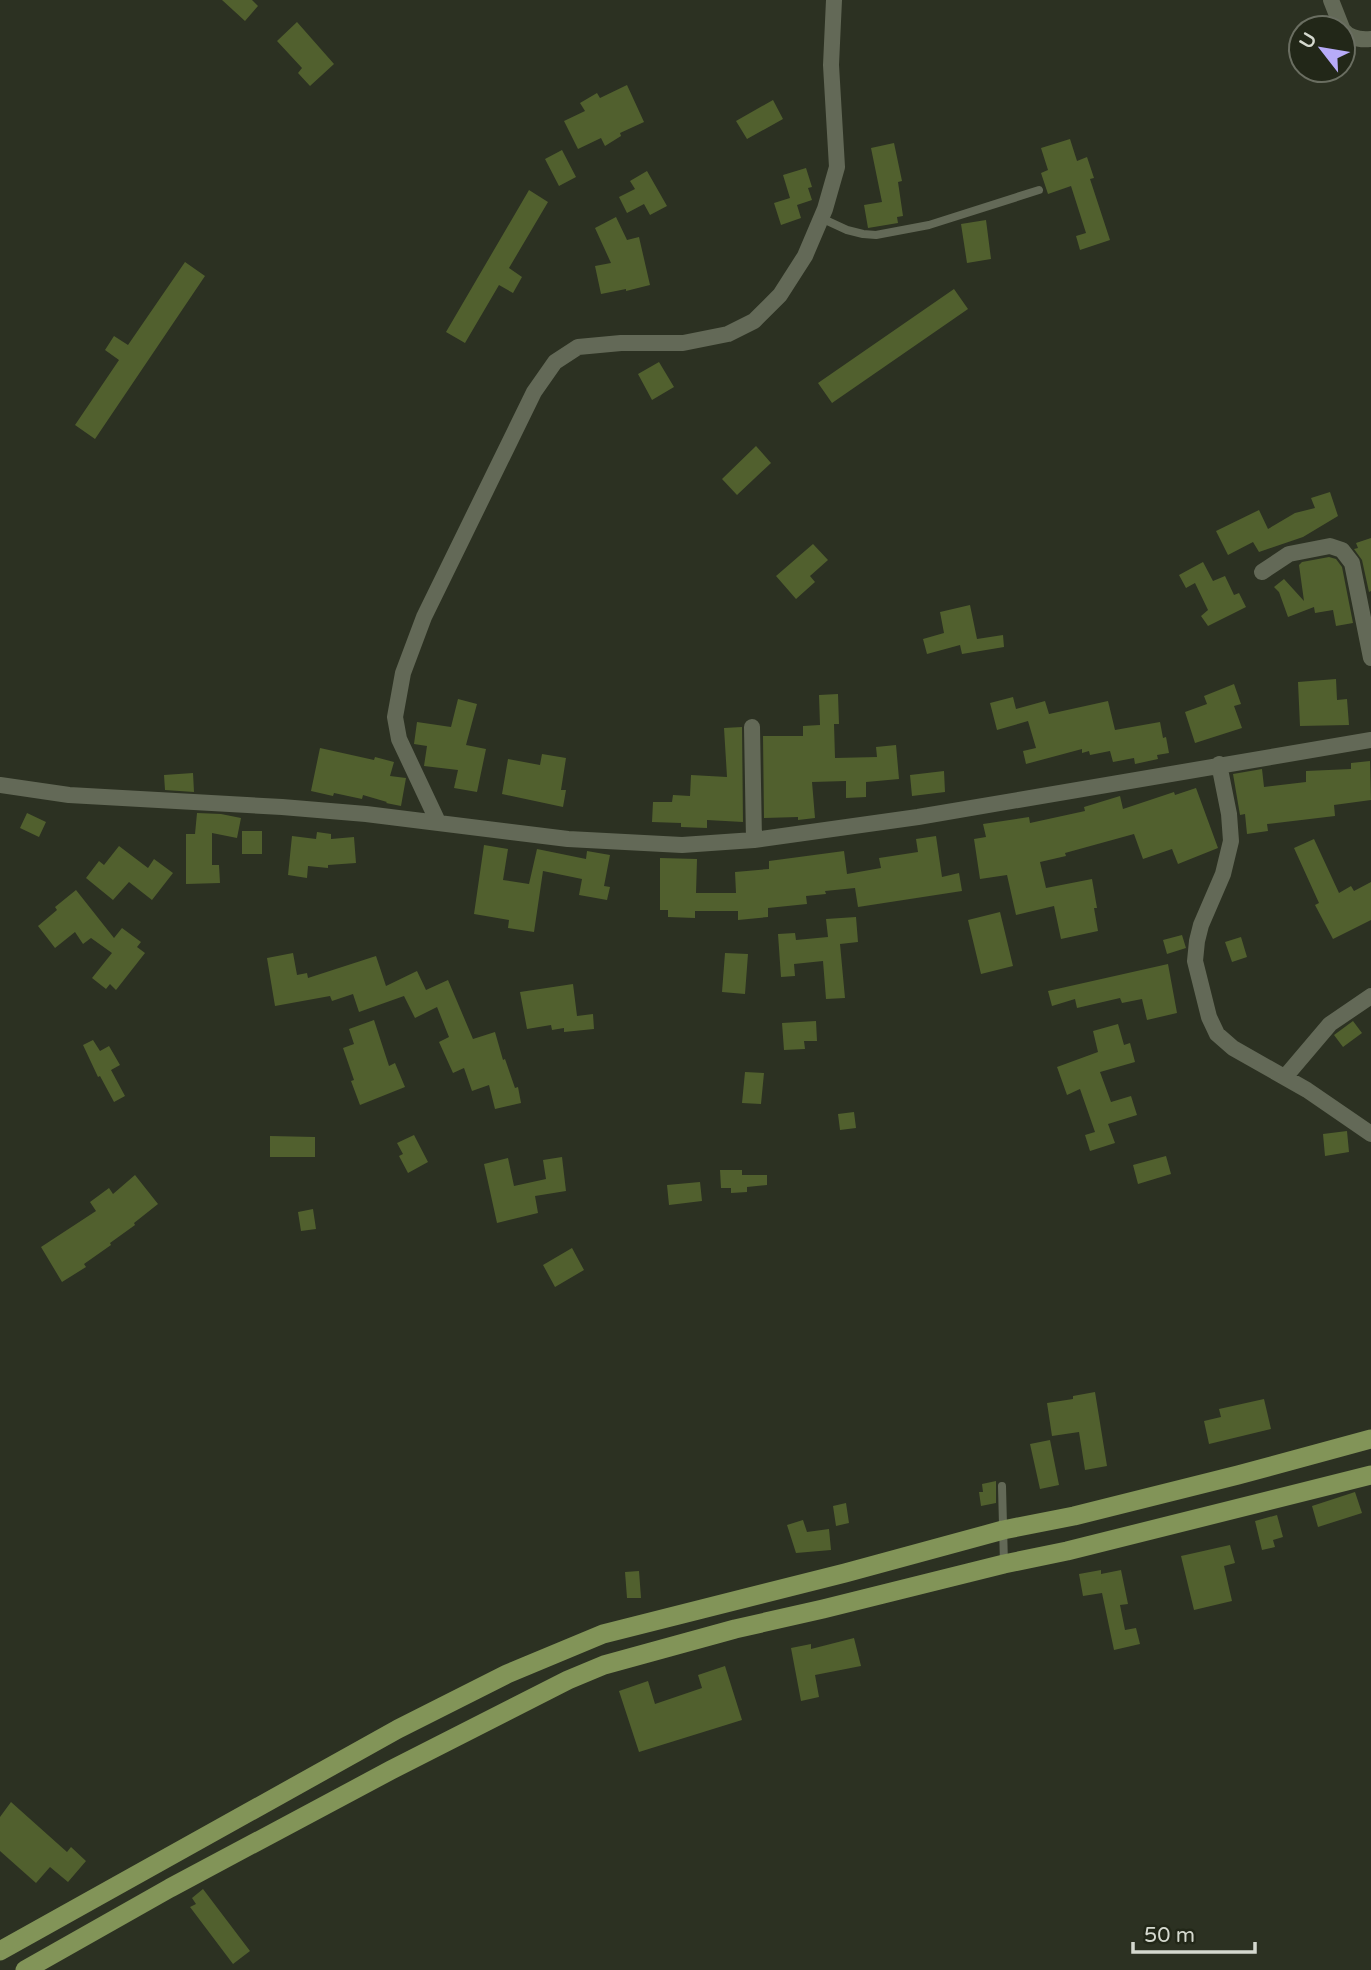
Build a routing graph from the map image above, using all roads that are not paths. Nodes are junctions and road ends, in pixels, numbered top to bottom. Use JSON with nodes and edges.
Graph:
{"nodes":[{"id":1,"x":834,"y":0,"type":"edge"},
{"id":2,"x":1039,"y":190,"type":"dead end"},
{"id":3,"x":821,"y":219,"type":"junction"},
{"id":4,"x":1262,"y":572,"type":"dead end"},
{"id":5,"x":1371,"y":658,"type":"edge"},
{"id":6,"x":752,"y":727,"type":"dead end"},
{"id":7,"x":1371,"y":740,"type":"edge"},
{"id":8,"x":1219,"y":764,"type":"junction"},
{"id":9,"x":0,"y":785,"type":"edge"},
{"id":10,"x":438,"y":822,"type":"junction"},
{"id":11,"x":754,"y":840,"type":"junction"},
{"id":12,"x":1371,"y":996,"type":"edge"},
{"id":13,"x":1285,"y":1077,"type":"junction"},
{"id":14,"x":1371,"y":1134,"type":"edge"},
{"id":15,"x":1371,"y":1439,"type":"edge"},
{"id":16,"x":1371,"y":1475,"type":"edge"},
{"id":17,"x":1002,"y":1486,"type":"dead end"},
{"id":18,"x":1003,"y":1530,"type":"junction"},
{"id":19,"x":1004,"y":1564,"type":"junction"},
{"id":20,"x":0,"y":1951,"type":"edge"},
{"id":21,"x":25,"y":1970,"type":"edge"}],
"edges":[{"from":1,"to":3,"type":"street"},
{"from":2,"to":3,"type":"lane"},
{"from":3,"to":10,"type":"street"},
{"from":4,"to":5,"type":"street"},
{"from":6,"to":11,"type":"street"},
{"from":7,"to":8,"type":"street"},
{"from":8,"to":11,"type":"street"},
{"from":8,"to":13,"type":"street"},
{"from":9,"to":10,"type":"street"},
{"from":10,"to":11,"type":"street"},
{"from":12,"to":13,"type":"street"},
{"from":13,"to":14,"type":"street"},
{"from":15,"to":18,"type":"highway"},
{"from":16,"to":19,"type":"highway"},
{"from":17,"to":18,"type":"lane"},
{"from":18,"to":19,"type":"lane"},
{"from":18,"to":20,"type":"highway"},
{"from":19,"to":21,"type":"highway"}]}
